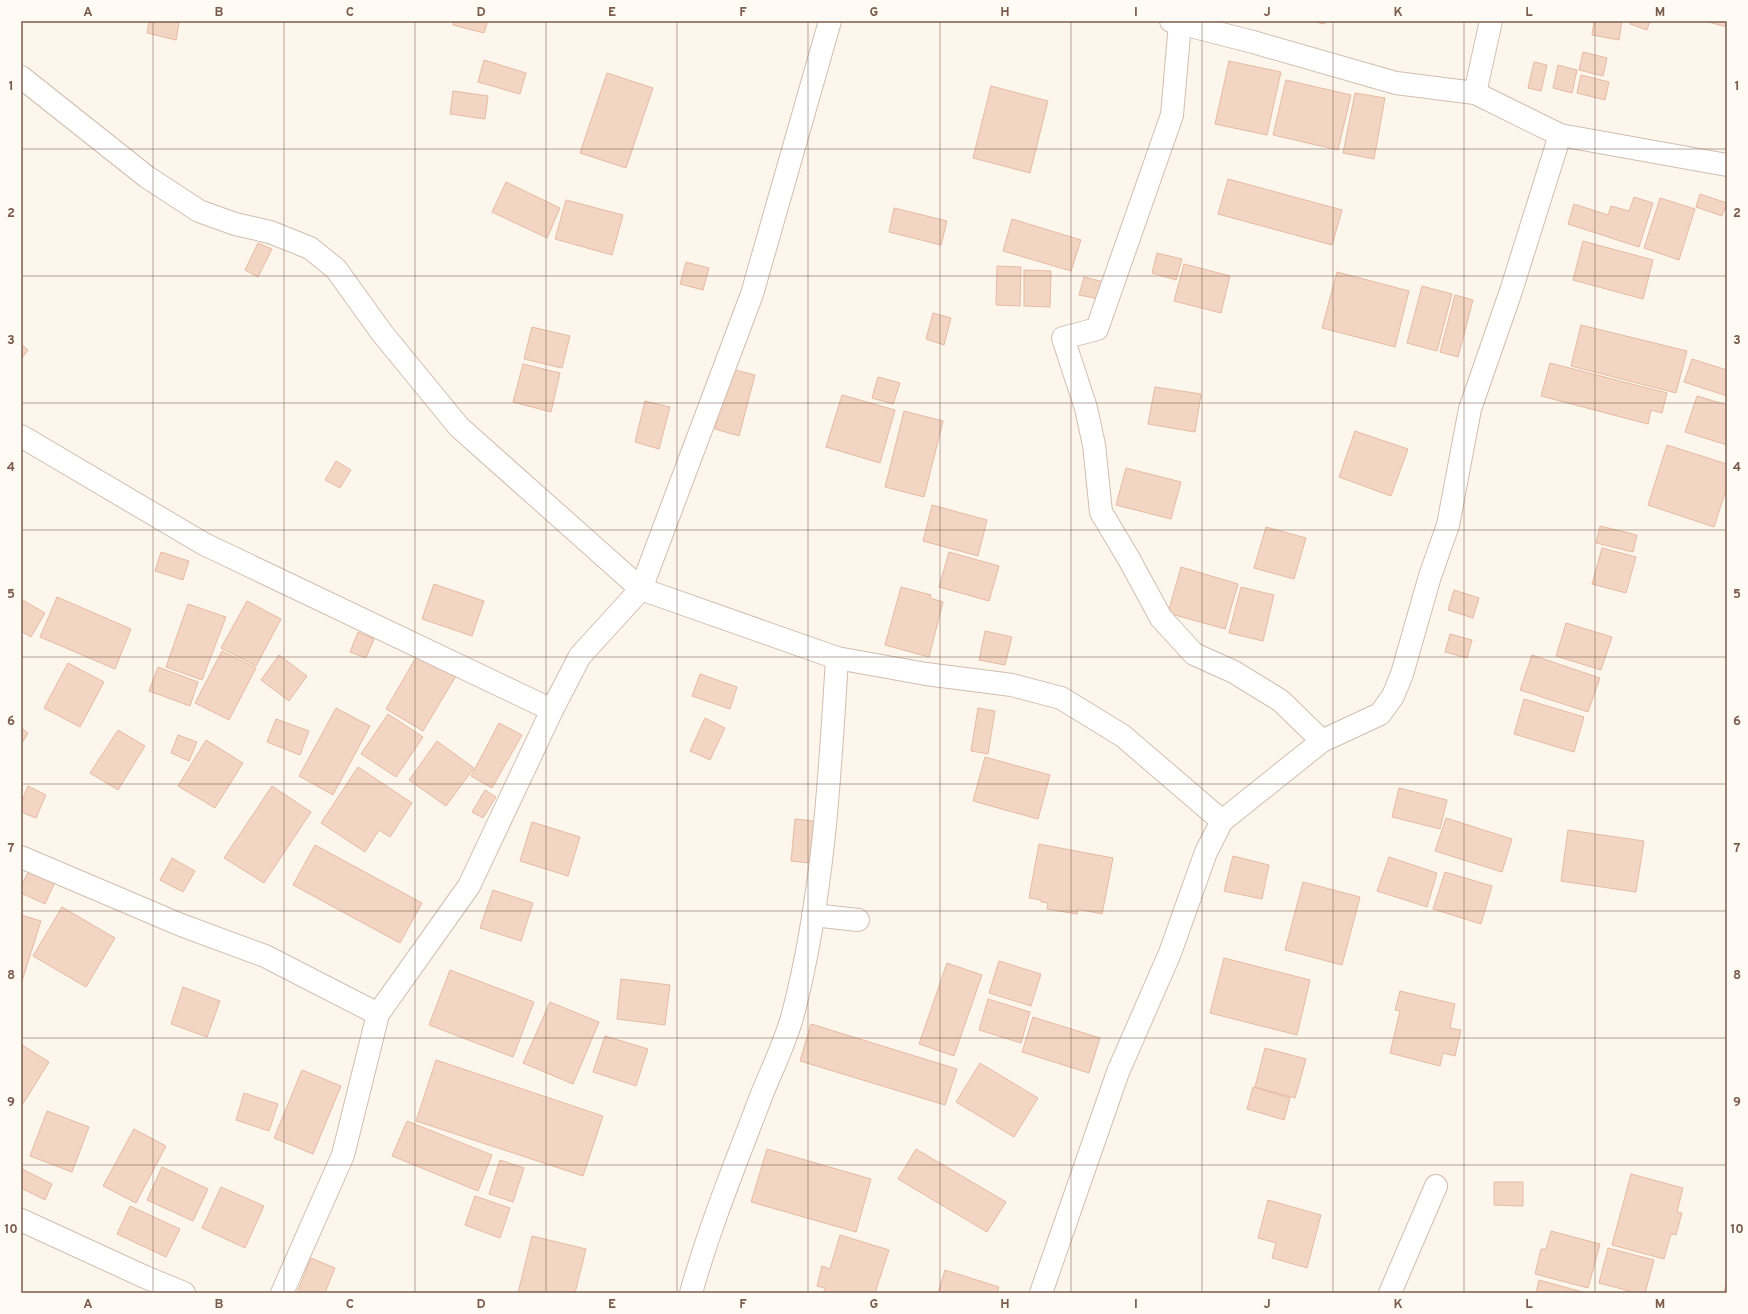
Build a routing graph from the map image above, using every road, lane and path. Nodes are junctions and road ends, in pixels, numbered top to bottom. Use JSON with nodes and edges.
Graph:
{"nodes":[{"id":1,"x":830,"y":21,"type":"edge"},
{"id":2,"x":1491,"y":21,"type":"edge"},
{"id":3,"x":1176,"y":22,"type":"edge"},
{"id":4,"x":21,"y":77,"type":"edge"},
{"id":5,"x":1475,"y":93,"type":"junction"},
{"id":6,"x":1560,"y":135,"type":"junction"},
{"id":7,"x":1727,"y":165,"type":"edge"},
{"id":8,"x":21,"y":436,"type":"edge"},
{"id":9,"x":641,"y":589,"type":"junction"},
{"id":10,"x":837,"y":658,"type":"junction"},
{"id":11,"x":552,"y":710,"type":"junction"},
{"id":12,"x":1322,"y":741,"type":"junction"},
{"id":13,"x":1222,"y":821,"type":"junction"},
{"id":14,"x":21,"y":857,"type":"edge"},
{"id":15,"x":813,"y":915,"type":"junction"},
{"id":16,"x":858,"y":920,"type":"dead end"},
{"id":17,"x":378,"y":1014,"type":"junction"},
{"id":18,"x":1436,"y":1186,"type":"dead end"},
{"id":19,"x":21,"y":1220,"type":"edge"},
{"id":20,"x":184,"y":1293,"type":"edge"},
{"id":21,"x":282,"y":1293,"type":"edge"},
{"id":22,"x":691,"y":1293,"type":"edge"},
{"id":23,"x":1041,"y":1293,"type":"edge"},
{"id":24,"x":1390,"y":1293,"type":"edge"}],
"edges":[{"from":1,"to":9,"type":"street"},
{"from":2,"to":5,"type":"street"},
{"from":3,"to":5,"type":"street"},
{"from":3,"to":12,"type":"street"},
{"from":4,"to":9,"type":"street"},
{"from":5,"to":6,"type":"street"},
{"from":6,"to":7,"type":"street"},
{"from":6,"to":12,"type":"street"},
{"from":8,"to":11,"type":"street"},
{"from":9,"to":10,"type":"street"},
{"from":9,"to":11,"type":"street"},
{"from":10,"to":13,"type":"street"},
{"from":10,"to":15,"type":"street"},
{"from":11,"to":17,"type":"street"},
{"from":12,"to":13,"type":"street"},
{"from":13,"to":23,"type":"street"},
{"from":14,"to":17,"type":"street"},
{"from":15,"to":16,"type":"street"},
{"from":15,"to":22,"type":"street"},
{"from":17,"to":21,"type":"street"},
{"from":18,"to":24,"type":"street"},
{"from":19,"to":20,"type":"street"}]}
